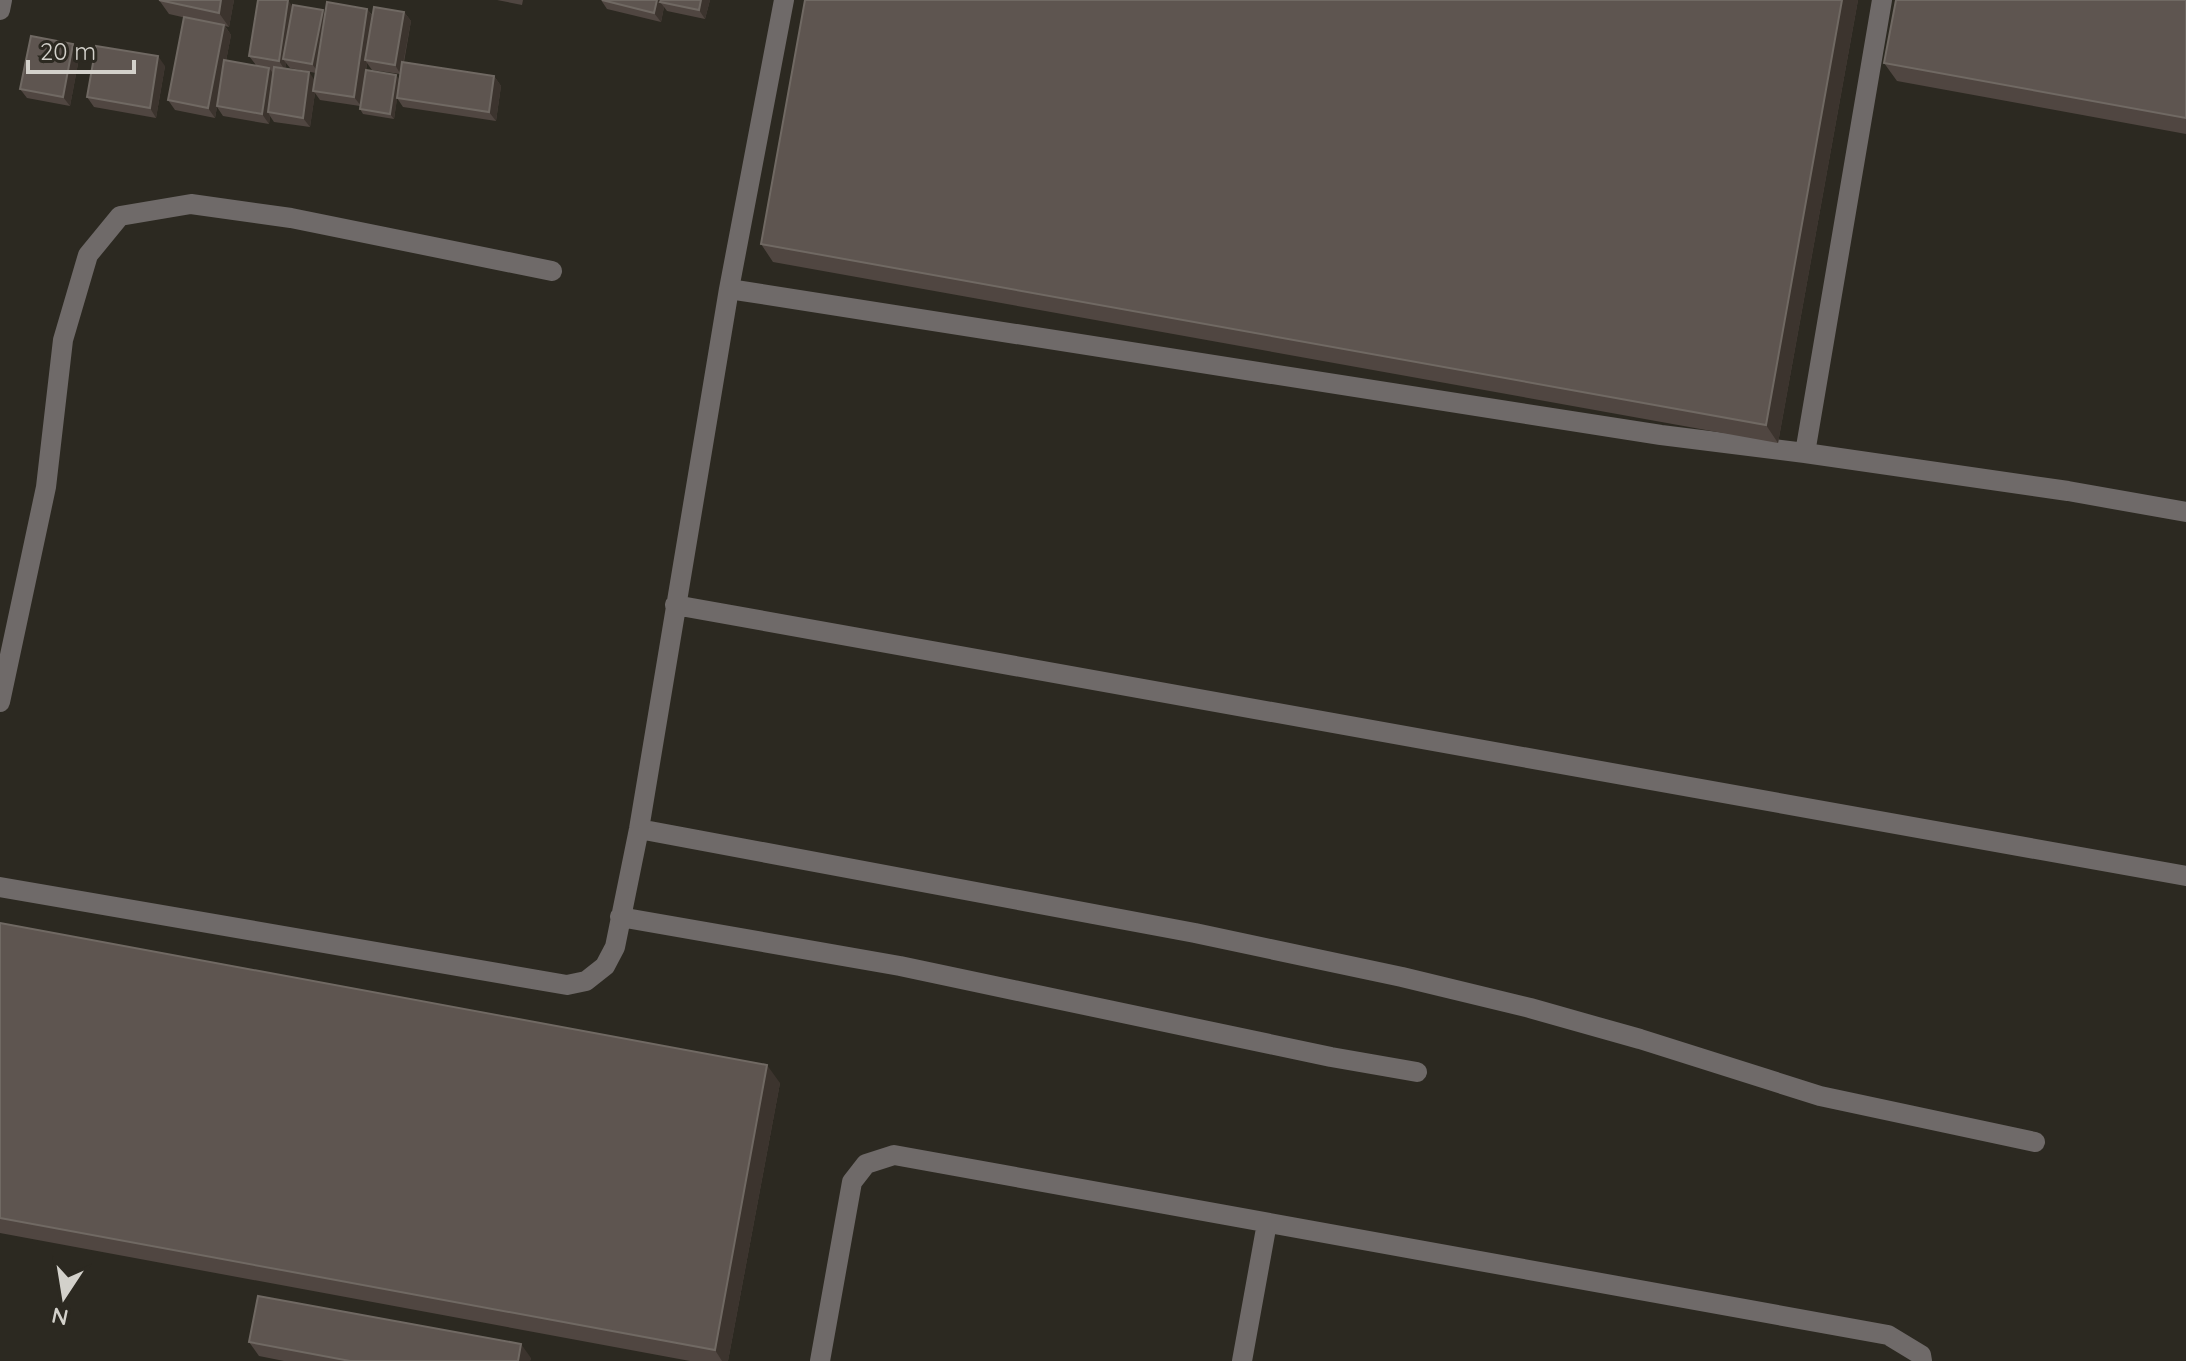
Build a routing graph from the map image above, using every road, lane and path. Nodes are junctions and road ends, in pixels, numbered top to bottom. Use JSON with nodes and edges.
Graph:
{"nodes":[{"id":1,"x":2,"y":0,"type":"edge"},
{"id":2,"x":784,"y":0,"type":"edge"},
{"id":3,"x":1882,"y":0,"type":"edge"},
{"id":4,"x":0,"y":10,"type":"edge"},
{"id":5,"x":552,"y":271,"type":"dead end"},
{"id":6,"x":729,"y":289,"type":"junction"},
{"id":7,"x":1805,"y":453,"type":"junction"},
{"id":8,"x":2186,"y":512,"type":"edge"},
{"id":9,"x":675,"y":605,"type":"junction"},
{"id":10,"x":0,"y":702,"type":"edge"},
{"id":11,"x":639,"y":829,"type":"junction"},
{"id":12,"x":2186,"y":876,"type":"edge"},
{"id":13,"x":0,"y":887,"type":"edge"},
{"id":14,"x":620,"y":917,"type":"junction"},
{"id":15,"x":1417,"y":1072,"type":"dead end"},
{"id":16,"x":2035,"y":1142,"type":"dead end"},
{"id":17,"x":1267,"y":1223,"type":"junction"},
{"id":18,"x":820,"y":1361,"type":"edge"},
{"id":19,"x":1242,"y":1361,"type":"edge"},
{"id":20,"x":1922,"y":1361,"type":"edge"}],
"edges":[{"from":1,"to":4,"type":"lane"},
{"from":2,"to":6,"type":"lane"},
{"from":3,"to":7,"type":"lane"},
{"from":5,"to":10,"type":"lane"},
{"from":6,"to":7,"type":"lane"},
{"from":6,"to":9,"type":"lane"},
{"from":7,"to":8,"type":"lane"},
{"from":9,"to":11,"type":"lane"},
{"from":9,"to":12,"type":"lane"},
{"from":11,"to":14,"type":"lane"},
{"from":11,"to":16,"type":"lane"},
{"from":13,"to":14,"type":"lane"},
{"from":14,"to":15,"type":"lane"},
{"from":17,"to":18,"type":"lane"},
{"from":17,"to":19,"type":"lane"},
{"from":17,"to":20,"type":"lane"}]}
